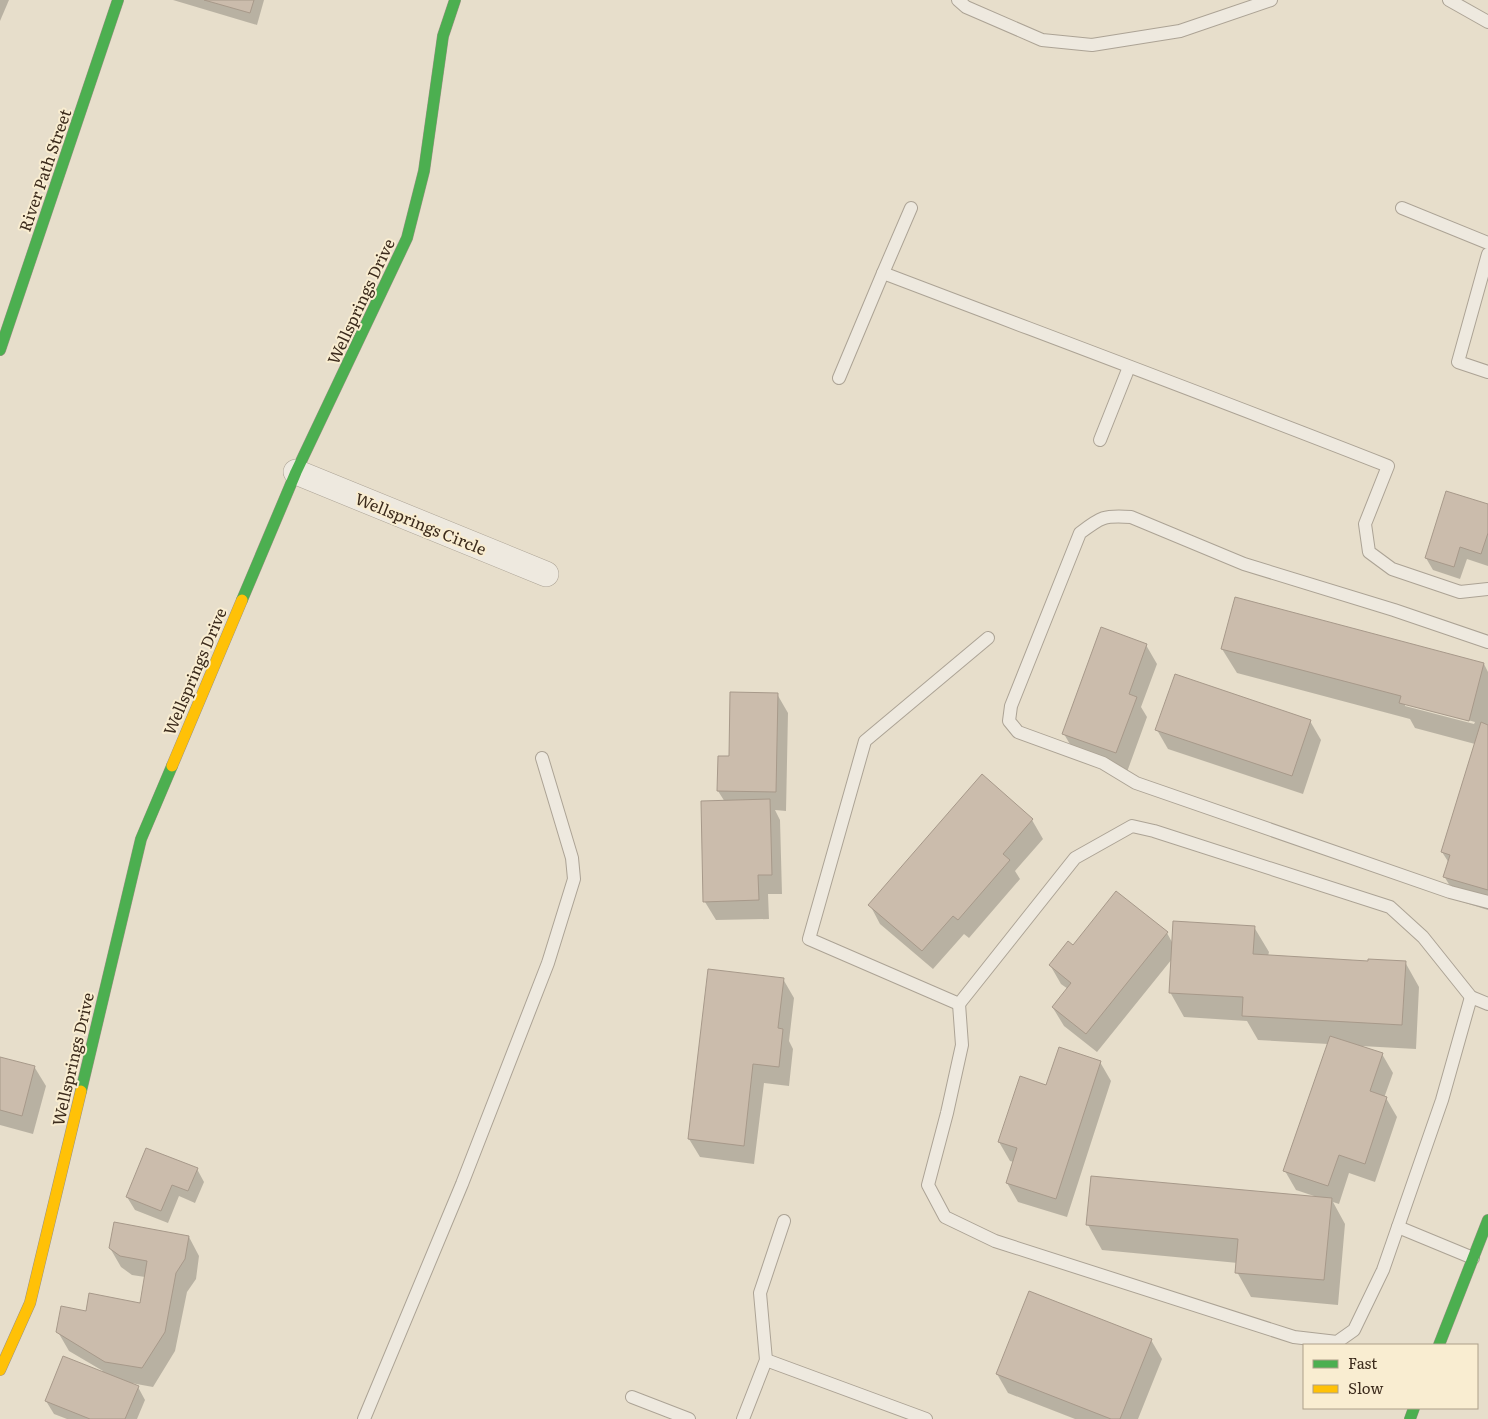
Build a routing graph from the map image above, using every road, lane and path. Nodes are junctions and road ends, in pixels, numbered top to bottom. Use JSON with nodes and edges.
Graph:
{"nodes":[{"id":1,"x":118,"y":0,"type":"edge"},
{"id":2,"x":455,"y":0,"type":"edge"},
{"id":3,"x":958,"y":0,"type":"edge"},
{"id":4,"x":1271,"y":0,"type":"edge"},
{"id":5,"x":1449,"y":0,"type":"edge"},
{"id":6,"x":1488,"y":22,"type":"edge"},
{"id":7,"x":910,"y":208,"type":"dead end"},
{"id":8,"x":1402,"y":208,"type":"dead end"},
{"id":9,"x":1488,"y":243,"type":"edge"},
{"id":10,"x":1488,"y":254,"type":"edge"},
{"id":11,"x":883,"y":272,"type":"junction"},
{"id":12,"x":0,"y":350,"type":"edge"},
{"id":13,"x":1129,"y":367,"type":"junction"},
{"id":14,"x":1488,"y":372,"type":"edge"},
{"id":15,"x":839,"y":378,"type":"dead end"},
{"id":16,"x":1100,"y":440,"type":"dead end"},
{"id":17,"x":296,"y":472,"type":"junction"},
{"id":18,"x":546,"y":574,"type":"dead end"},
{"id":19,"x":1488,"y":589,"type":"edge"},
{"id":20,"x":988,"y":638,"type":"dead end"},
{"id":21,"x":1488,"y":642,"type":"edge"},
{"id":22,"x":542,"y":758,"type":"dead end"},
{"id":23,"x":1488,"y":902,"type":"edge"},
{"id":24,"x":1471,"y":997,"type":"junction"},
{"id":25,"x":959,"y":1004,"type":"junction"},
{"id":26,"x":1488,"y":1004,"type":"edge"},
{"id":27,"x":1488,"y":1220,"type":"edge"},
{"id":28,"x":784,"y":1221,"type":"dead end"},
{"id":29,"x":1398,"y":1227,"type":"junction"},
{"id":30,"x":1473,"y":1258,"type":"junction"},
{"id":31,"x":1439,"y":1344,"type":"edge"},
{"id":32,"x":766,"y":1360,"type":"junction"},
{"id":33,"x":0,"y":1370,"type":"edge"},
{"id":34,"x":632,"y":1397,"type":"dead end"},
{"id":35,"x":364,"y":1419,"type":"edge"},
{"id":36,"x":689,"y":1419,"type":"edge"},
{"id":37,"x":743,"y":1419,"type":"edge"},
{"id":38,"x":926,"y":1419,"type":"edge"}],
"edges":[{"from":1,"to":12,"type":"street","name":"River Path Street"},
{"from":2,"to":17,"type":"street","name":"Wellsprings Drive"},
{"from":3,"to":4,"type":"lane"},
{"from":5,"to":6,"type":"lane"},
{"from":7,"to":11,"type":"lane"},
{"from":8,"to":9,"type":"lane"},
{"from":10,"to":14,"type":"lane"},
{"from":11,"to":13,"type":"lane"},
{"from":11,"to":15,"type":"lane"},
{"from":13,"to":16,"type":"lane"},
{"from":13,"to":19,"type":"lane"},
{"from":17,"to":18,"type":"street","name":"Wellsprings Circle"},
{"from":17,"to":33,"type":"street","name":"Wellsprings Drive"},
{"from":20,"to":25,"type":"lane"},
{"from":21,"to":23,"type":"lane"},
{"from":22,"to":35,"type":"lane"},
{"from":24,"to":25,"type":"lane"},
{"from":24,"to":26,"type":"lane"},
{"from":24,"to":29,"type":"lane"},
{"from":25,"to":29,"type":"lane"},
{"from":27,"to":30,"type":"street"},
{"from":28,"to":32,"type":"lane"},
{"from":29,"to":30,"type":"lane"},
{"from":30,"to":31,"type":"street"},
{"from":32,"to":37,"type":"lane"},
{"from":32,"to":38,"type":"lane"},
{"from":34,"to":36,"type":"lane"}]}
